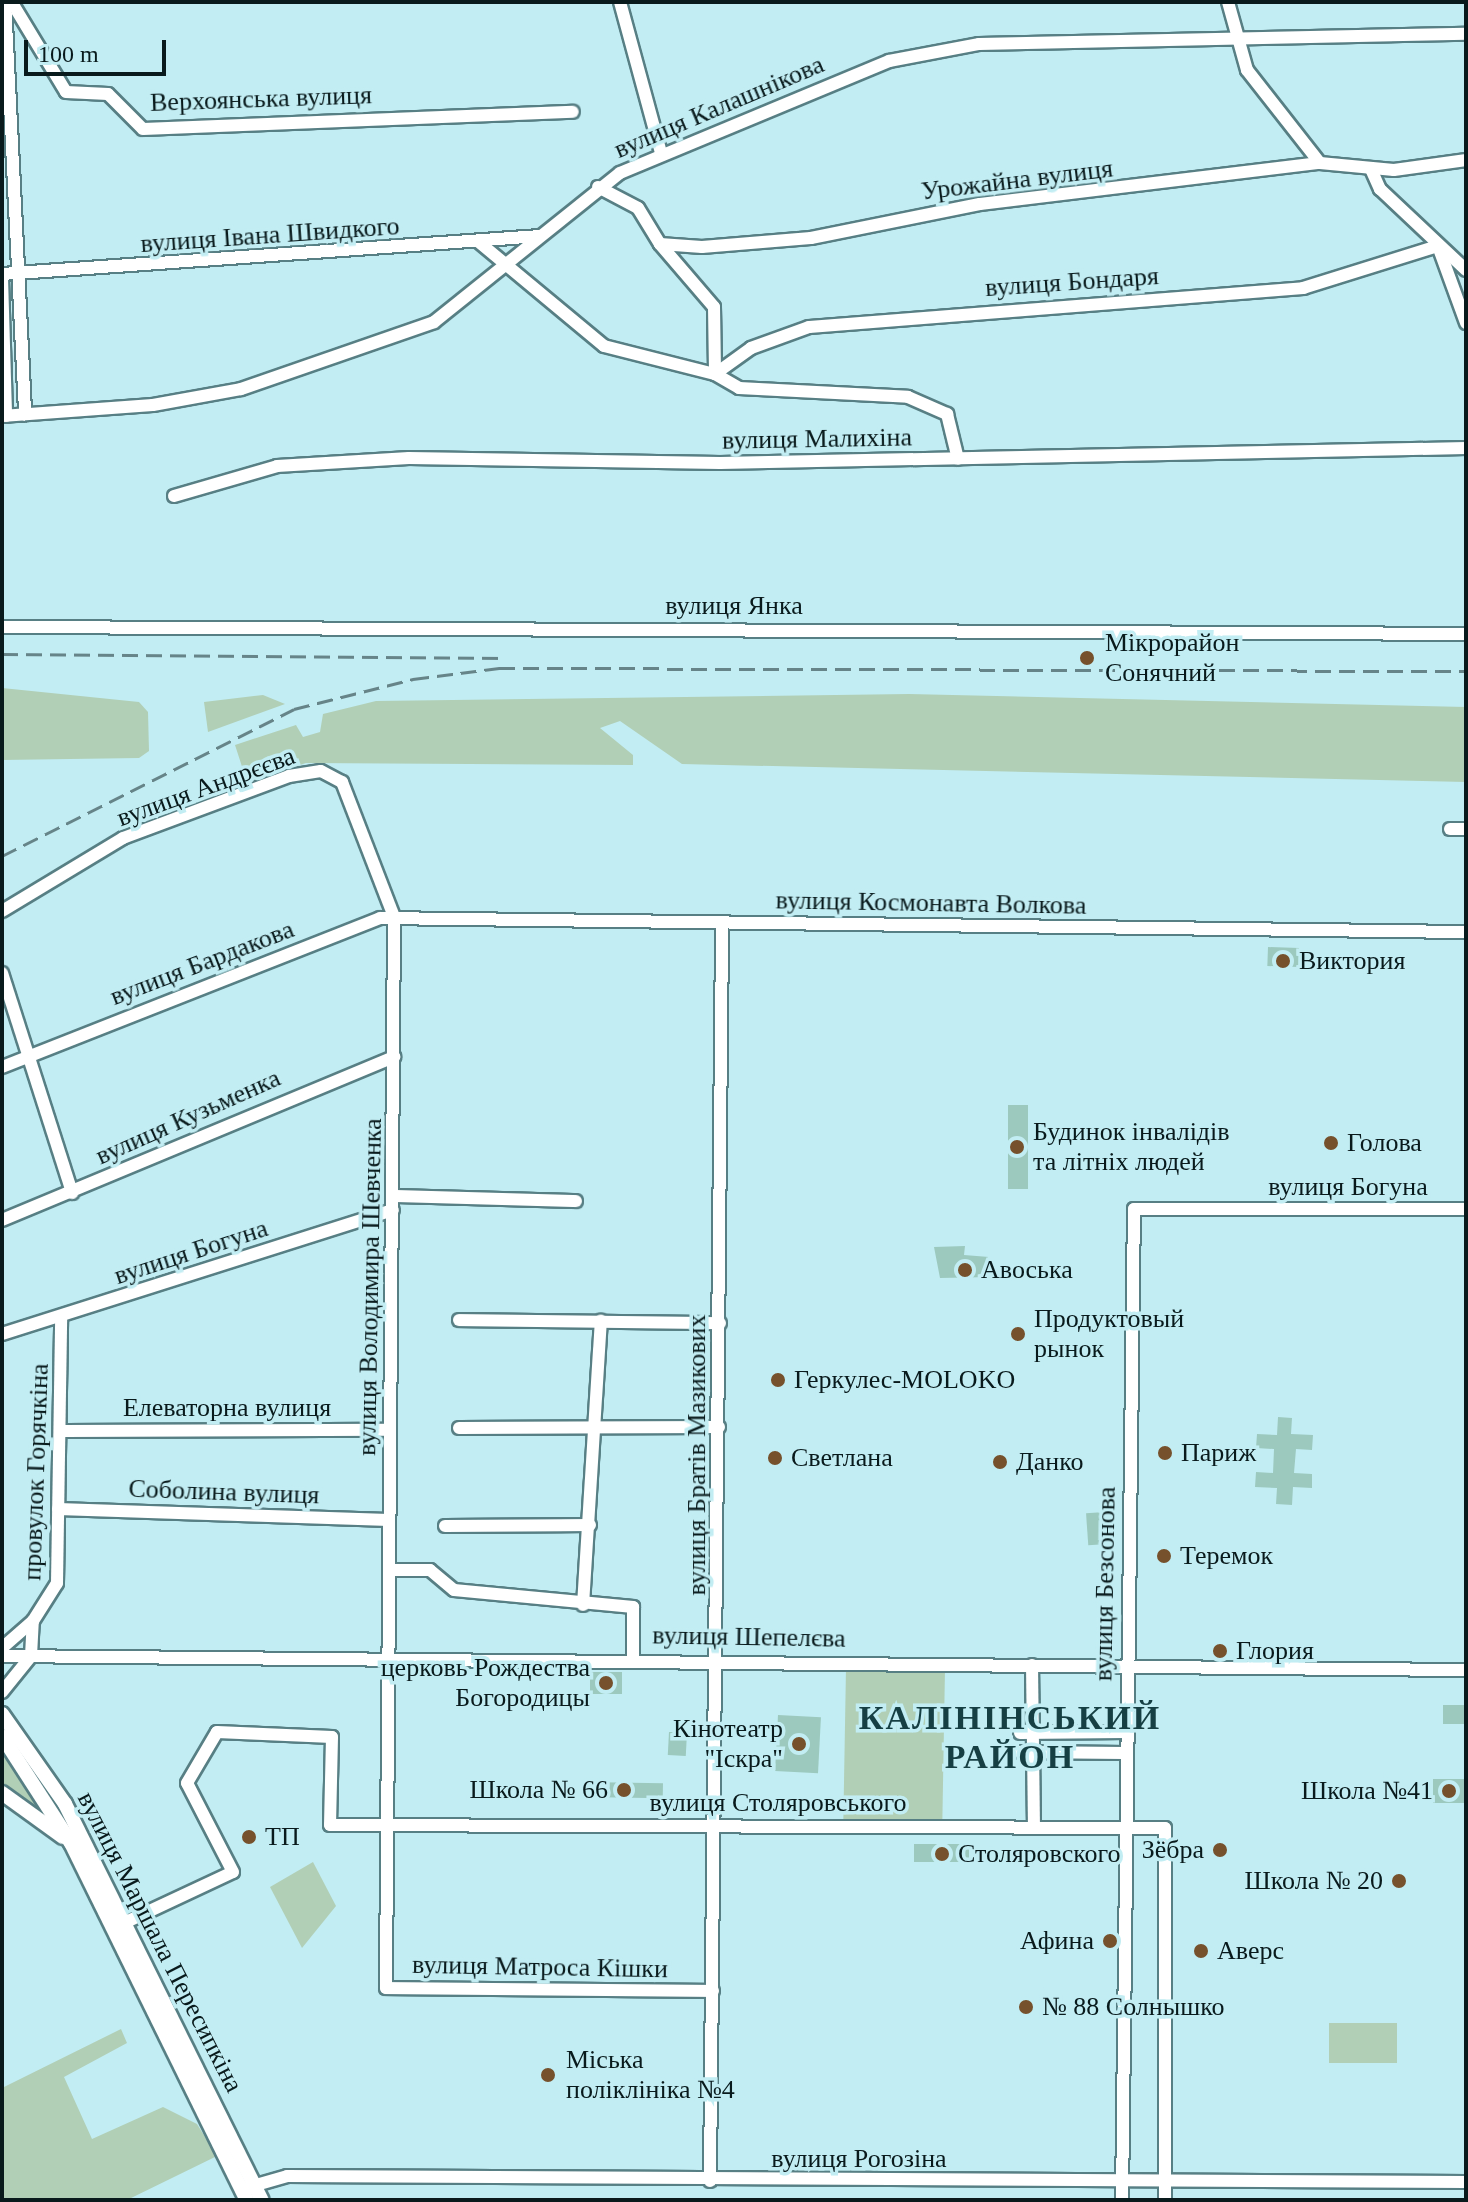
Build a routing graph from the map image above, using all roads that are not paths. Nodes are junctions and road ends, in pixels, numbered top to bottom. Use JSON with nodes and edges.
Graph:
{"nodes":[{"id":1,"x":620,"y":2,"type":"edge"},
{"id":2,"x":1228,"y":2,"type":"edge"},
{"id":3,"x":9,"y":8,"type":"edge"},
{"id":4,"x":1466,"y":34,"type":"edge"},
{"id":5,"x":1237,"y":36,"type":"junction"},
{"id":6,"x":573,"y":112,"type":"dead end"},
{"id":7,"x":661,"y":153,"type":"junction"},
{"id":8,"x":1466,"y":160,"type":"edge"},
{"id":9,"x":1320,"y":163,"type":"junction"},
{"id":10,"x":1371,"y":169,"type":"junction"},
{"id":11,"x":598,"y":187,"type":"junction"},
{"id":12,"x":540,"y":236,"type":"junction"},
{"id":13,"x":480,"y":243,"type":"junction"},
{"id":14,"x":660,"y":244,"type":"junction"},
{"id":15,"x":1438,"y":246,"type":"junction"},
{"id":16,"x":507,"y":266,"type":"junction"},
{"id":17,"x":1466,"y":270,"type":"edge"},
{"id":18,"x":20,"y":273,"type":"junction"},
{"id":19,"x":2,"y":276,"type":"edge"},
{"id":20,"x":1461,"y":292,"type":"edge"},
{"id":21,"x":1466,"y":323,"type":"edge"},
{"id":22,"x":715,"y":374,"type":"junction"},
{"id":23,"x":25,"y":415,"type":"junction"},
{"id":24,"x":4,"y":416,"type":"edge"},
{"id":25,"x":1466,"y":448,"type":"edge"},
{"id":26,"x":958,"y":459,"type":"junction"},
{"id":27,"x":174,"y":496,"type":"dead end"},
{"id":28,"x":2,"y":627,"type":"edge"},
{"id":29,"x":1466,"y":634,"type":"edge"},
{"id":30,"x":1450,"y":829,"type":"dead end"},
{"id":31,"x":1466,"y":829,"type":"edge"},
{"id":32,"x":2,"y":911,"type":"edge"},
{"id":33,"x":394,"y":917,"type":"junction"},
{"id":34,"x":722,"y":922,"type":"junction"},
{"id":35,"x":1466,"y":932,"type":"edge"},
{"id":36,"x":2,"y":973,"type":"edge"},
{"id":37,"x":28,"y":1056,"type":"junction"},
{"id":38,"x":394,"y":1057,"type":"junction"},
{"id":39,"x":2,"y":1067,"type":"edge"},
{"id":40,"x":72,"y":1193,"type":"junction"},
{"id":41,"x":576,"y":1201,"type":"dead end"},
{"id":42,"x":393,"y":1203,"type":"junction"},
{"id":43,"x":1134,"y":1209,"type":"joint"},
{"id":44,"x":1466,"y":1209,"type":"edge"},
{"id":45,"x":2,"y":1220,"type":"edge"},
{"id":46,"x":61,"y":1318,"type":"junction"},
{"id":47,"x":459,"y":1320,"type":"dead end"},
{"id":48,"x":601,"y":1321,"type":"junction"},
{"id":49,"x":720,"y":1323,"type":"junction"},
{"id":50,"x":2,"y":1334,"type":"edge"},
{"id":51,"x":596,"y":1427,"type":"junction"},
{"id":52,"x":719,"y":1427,"type":"junction"},
{"id":53,"x":459,"y":1428,"type":"dead end"},
{"id":54,"x":390,"y":1430,"type":"junction"},
{"id":55,"x":65,"y":1431,"type":"junction"},
{"id":56,"x":58,"y":1509,"type":"junction"},
{"id":57,"x":389,"y":1520,"type":"junction"},
{"id":58,"x":590,"y":1525,"type":"junction"},
{"id":59,"x":445,"y":1526,"type":"dead end"},
{"id":60,"x":389,"y":1570,"type":"junction"},
{"id":61,"x":583,"y":1605,"type":"junction"},
{"id":62,"x":33,"y":1621,"type":"junction"},
{"id":63,"x":2,"y":1648,"type":"edge"},
{"id":64,"x":2,"y":1656,"type":"edge"},
{"id":65,"x":31,"y":1656,"type":"junction"},
{"id":66,"x":718,"y":1657,"type":"junction"},
{"id":67,"x":388,"y":1658,"type":"junction"},
{"id":68,"x":633,"y":1658,"type":"junction"},
{"id":69,"x":1032,"y":1665,"type":"junction"},
{"id":70,"x":1126,"y":1667,"type":"junction"},
{"id":71,"x":1466,"y":1670,"type":"edge"},
{"id":72,"x":2,"y":1692,"type":"edge"},
{"id":73,"x":2,"y":1714,"type":"edge"},
{"id":74,"x":1125,"y":1732,"type":"junction"},
{"id":75,"x":1026,"y":1733,"type":"junction"},
{"id":76,"x":2,"y":1736,"type":"edge"},
{"id":77,"x":1027,"y":1752,"type":"junction"},
{"id":78,"x":1124,"y":1753,"type":"junction"},
{"id":79,"x":2,"y":1793,"type":"edge"},
{"id":80,"x":715,"y":1824,"type":"junction"},
{"id":81,"x":385,"y":1825,"type":"junction"},
{"id":82,"x":1034,"y":1826,"type":"junction"},
{"id":83,"x":1123,"y":1827,"type":"junction"},
{"id":84,"x":71,"y":1843,"type":"junction"},
{"id":85,"x":124,"y":1923,"type":"junction"},
{"id":86,"x":713,"y":1991,"type":"junction"},
{"id":87,"x":1165,"y":2180,"type":"junction"},
{"id":88,"x":710,"y":2181,"type":"junction"},
{"id":89,"x":1123,"y":2181,"type":"junction"},
{"id":90,"x":1466,"y":2182,"type":"edge"},
{"id":91,"x":248,"y":2192,"type":"edge"},
{"id":92,"x":262,"y":2200,"type":"edge"},
{"id":93,"x":1122,"y":2200,"type":"edge"},
{"id":94,"x":1165,"y":2200,"type":"edge"}],
"edges":[{"from":1,"to":7,"type":"street"},
{"from":2,"to":5,"type":"street"},
{"from":3,"to":6,"type":"street","name":"Верхоянська вулиця"},
{"from":3,"to":18,"type":"street"},
{"from":4,"to":5,"type":"street","name":"вулиця Калашнікова"},
{"from":5,"to":7,"type":"street","name":"вулиця Калашнікова"},
{"from":5,"to":9,"type":"street"},
{"from":7,"to":11,"type":"street","name":"вулиця Калашнікова"},
{"from":8,"to":10,"type":"street","name":"Урожайна вулиця"},
{"from":9,"to":10,"type":"street","name":"Урожайна вулиця"},
{"from":9,"to":14,"type":"street","name":"Урожайна вулиця"},
{"from":10,"to":15,"type":"street"},
{"from":11,"to":12,"type":"street","name":"вулиця Калашнікова"},
{"from":11,"to":14,"type":"street"},
{"from":12,"to":13,"type":"street","name":"вулиця Івана Швидкого"},
{"from":12,"to":16,"type":"street","name":"вулиця Калашнікова"},
{"from":13,"to":16,"type":"street"},
{"from":13,"to":18,"type":"street","name":"вулиця Івана Швидкого"},
{"from":14,"to":22,"type":"street"},
{"from":15,"to":17,"type":"street"},
{"from":15,"to":20,"type":"street"},
{"from":15,"to":22,"type":"street","name":"вулиця Бондаря"},
{"from":16,"to":22,"type":"street"},
{"from":16,"to":23,"type":"street","name":"вулиця Калашнікова"},
{"from":18,"to":19,"type":"street","name":"вулиця Івана Швидкого"},
{"from":18,"to":23,"type":"street"},
{"from":19,"to":24,"type":"street"},
{"from":20,"to":21,"type":"street"},
{"from":22,"to":26,"type":"street"},
{"from":23,"to":24,"type":"street","name":"вулиця Калашнікова"},
{"from":25,"to":26,"type":"street","name":"вулиця Малихіна"},
{"from":26,"to":27,"type":"street","name":"вулиця Малихіна"},
{"from":28,"to":29,"type":"street","name":"вулиця Янка"},
{"from":30,"to":31,"type":"street"},
{"from":32,"to":33,"type":"street","name":"вулиця Андрєєва"},
{"from":33,"to":34,"type":"street","name":"вулиця Космонавта Волкова"},
{"from":33,"to":37,"type":"street","name":"вулиця Бардакова"},
{"from":33,"to":38,"type":"street","name":"вулиця Володимира Шевченка"},
{"from":34,"to":35,"type":"street","name":"вулиця Космонавта Волкова"},
{"from":34,"to":49,"type":"street","name":"вулиця Братів Мазикових"},
{"from":36,"to":37,"type":"street"},
{"from":37,"to":39,"type":"street","name":"вулиця Бардакова"},
{"from":37,"to":40,"type":"street"},
{"from":38,"to":40,"type":"street","name":"вулиця Кузьменка"},
{"from":38,"to":42,"type":"street","name":"вулиця Володимира Шевченка"},
{"from":40,"to":45,"type":"street","name":"вулиця Кузьменка"},
{"from":41,"to":42,"type":"street","name":"вулиця Богуна"},
{"from":42,"to":46,"type":"street","name":"вулиця Богуна"},
{"from":42,"to":54,"type":"street","name":"вулиця Володимира Шевченка"},
{"from":43,"to":44,"type":"street","name":"вулиця Богуна"},
{"from":43,"to":70,"type":"street","name":"вулиця Безсонова"},
{"from":46,"to":50,"type":"street","name":"вулиця Богуна"},
{"from":46,"to":55,"type":"street","name":"провулок Горячкіна"},
{"from":47,"to":48,"type":"street"},
{"from":48,"to":49,"type":"street"},
{"from":48,"to":51,"type":"street"},
{"from":49,"to":52,"type":"street","name":"вулиця Братів Мазикових"},
{"from":51,"to":52,"type":"street"},
{"from":51,"to":53,"type":"street"},
{"from":51,"to":58,"type":"street"},
{"from":52,"to":66,"type":"street","name":"вулиця Братів Мазикових"},
{"from":54,"to":55,"type":"street","name":"Елеваторна вулиця"},
{"from":54,"to":57,"type":"street","name":"вулиця Володимира Шевченка"},
{"from":55,"to":56,"type":"street","name":"провулок Горячкіна"},
{"from":56,"to":57,"type":"street","name":"Соболина вулиця"},
{"from":56,"to":62,"type":"street","name":"провулок Горячкіна"},
{"from":57,"to":60,"type":"street","name":"вулиця Володимира Шевченка"},
{"from":58,"to":59,"type":"street"},
{"from":58,"to":61,"type":"street"},
{"from":60,"to":61,"type":"street"},
{"from":60,"to":67,"type":"street","name":"вулиця Володимира Шевченка"},
{"from":61,"to":68,"type":"street"},
{"from":62,"to":63,"type":"street"},
{"from":62,"to":65,"type":"street"},
{"from":64,"to":65,"type":"street","name":"вулиця Шепелєва"},
{"from":65,"to":67,"type":"street","name":"вулиця Шепелєва"},
{"from":65,"to":72,"type":"street"},
{"from":66,"to":68,"type":"street","name":"вулиця Шепелєва"},
{"from":66,"to":69,"type":"street","name":"вулиця Шепелєва"},
{"from":66,"to":80,"type":"street","name":"вулиця Братів Мазикових"},
{"from":67,"to":68,"type":"street","name":"вулиця Шепелєва"},
{"from":67,"to":81,"type":"street","name":"вулиця Володимира Шевченка"},
{"from":69,"to":70,"type":"street","name":"вулиця Шепелєва"},
{"from":69,"to":75,"type":"street"},
{"from":70,"to":71,"type":"street","name":"вулиця Шепелєва"},
{"from":70,"to":74,"type":"street","name":"вулиця Безсонова"},
{"from":73,"to":85,"type":"main road","name":"вулиця Маршала Пересипкіна"},
{"from":74,"to":75,"type":"street"},
{"from":74,"to":78,"type":"street","name":"вулиця Безсонова"},
{"from":75,"to":77,"type":"street"},
{"from":76,"to":84,"type":"main road","name":"вулиця Маршала Пересипкіна"},
{"from":77,"to":78,"type":"street"},
{"from":77,"to":82,"type":"street"},
{"from":78,"to":83,"type":"street","name":"вулиця Безсонова"},
{"from":79,"to":84,"type":"main road"},
{"from":80,"to":81,"type":"street","name":"вулиця Столяровського"},
{"from":80,"to":82,"type":"street","name":"вулиця Столяровського"},
{"from":80,"to":86,"type":"street","name":"вулиця Братів Мазикових"},
{"from":81,"to":85,"type":"street","name":"вулиця Столяровського"},
{"from":81,"to":86,"type":"street","name":"вулиця Матроса Кішки"},
{"from":82,"to":83,"type":"street","name":"вулиця Столяровського"},
{"from":83,"to":87,"type":"street","name":"вулиця Столяровського"},
{"from":83,"to":89,"type":"street","name":"вулиця Безсонова"},
{"from":84,"to":91,"type":"main road","name":"вулиця Маршала Пересипкіна"},
{"from":85,"to":91,"type":"main road","name":"вулиця Маршала Пересипкіна"},
{"from":86,"to":88,"type":"street","name":"вулиця Братів Мазикових"},
{"from":87,"to":89,"type":"street","name":"вулиця Рогозіна"},
{"from":87,"to":90,"type":"street","name":"вулиця Рогозіна"},
{"from":87,"to":94,"type":"street"},
{"from":88,"to":89,"type":"street","name":"вулиця Рогозіна"},
{"from":88,"to":91,"type":"street","name":"вулиця Рогозіна"},
{"from":89,"to":93,"type":"street","name":"вулиця Безсонова"},
{"from":91,"to":92,"type":"main road","name":"вулиця Маршала Пересипкіна"}]}
